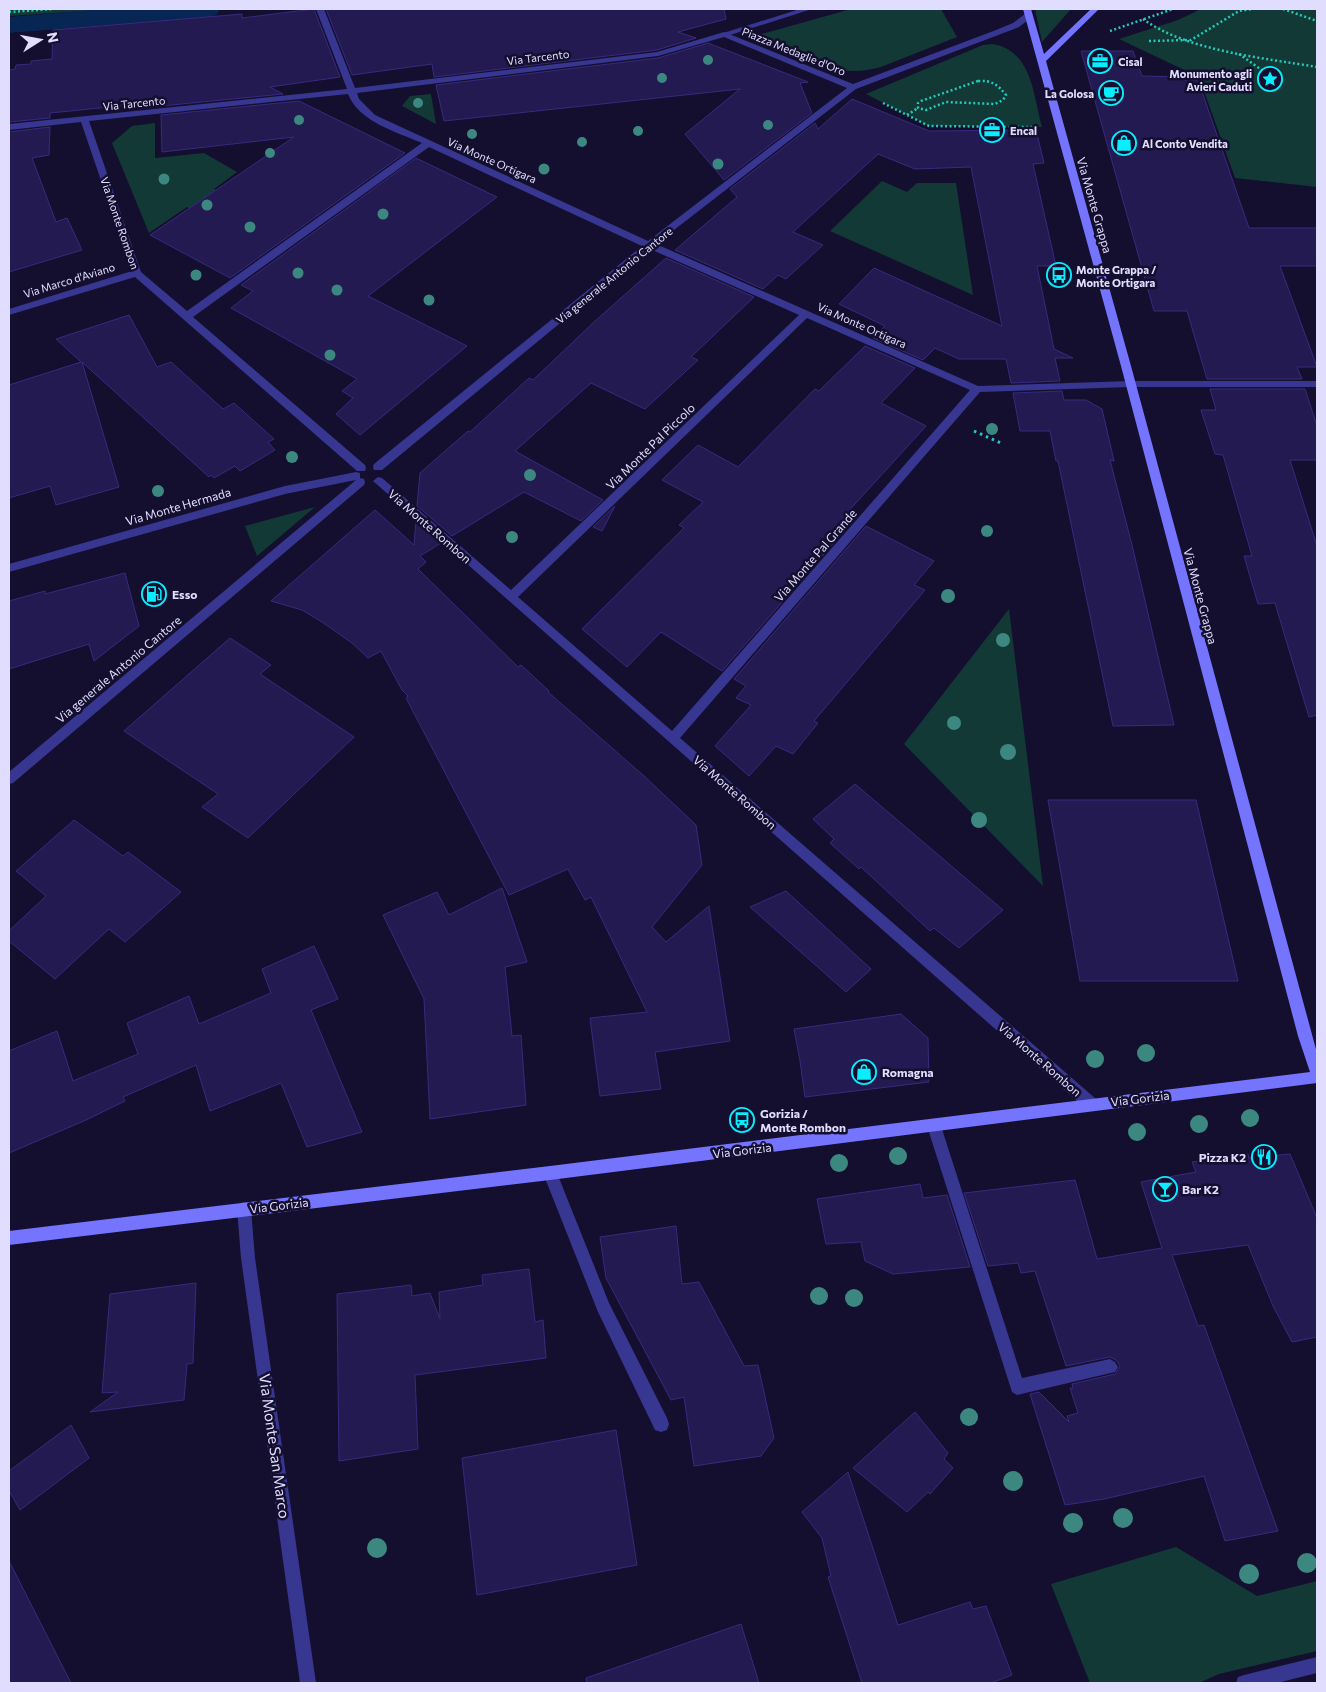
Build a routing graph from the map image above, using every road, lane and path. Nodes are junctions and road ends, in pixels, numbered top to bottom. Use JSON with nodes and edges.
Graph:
{"nodes":[{"id":1,"x":54,"y":9,"type":"edge"},
{"id":2,"x":320,"y":9,"type":"edge"},
{"id":3,"x":808,"y":9,"type":"edge"},
{"id":4,"x":1094,"y":9,"type":"edge"},
{"id":5,"x":1173,"y":9,"type":"edge"},
{"id":6,"x":1252,"y":9,"type":"edge"},
{"id":7,"x":1283,"y":9,"type":"edge"},
{"id":8,"x":9,"y":12,"type":"edge"},
{"id":9,"x":1028,"y":12,"type":"edge"},
{"id":10,"x":1143,"y":19,"type":"junction"},
{"id":11,"x":1317,"y":21,"type":"edge"},
{"id":12,"x":724,"y":34,"type":"junction"},
{"id":13,"x":1102,"y":34,"type":"dead end"},
{"id":14,"x":1192,"y":40,"type":"junction"},
{"id":15,"x":1149,"y":41,"type":"dead end"},
{"id":16,"x":1239,"y":53,"type":"junction"},
{"id":17,"x":1041,"y":61,"type":"junction"},
{"id":18,"x":1317,"y":67,"type":"edge"},
{"id":19,"x":1266,"y":73,"type":"dead end"},
{"id":20,"x":853,"y":88,"type":"junction"},
{"id":21,"x":352,"y":91,"type":"junction"},
{"id":22,"x":918,"y":108,"type":"junction"},
{"id":23,"x":907,"y":115,"type":"junction"},
{"id":24,"x":84,"y":119,"type":"junction"},
{"id":25,"x":9,"y":127,"type":"edge"},
{"id":26,"x":1034,"y":127,"type":"dead end"},
{"id":27,"x":1060,"y":127,"type":"joint"},
{"id":28,"x":427,"y":144,"type":"junction"},
{"id":29,"x":650,"y":245,"type":"junction"},
{"id":30,"x":137,"y":273,"type":"junction"},
{"id":31,"x":9,"y":312,"type":"edge"},
{"id":32,"x":806,"y":314,"type":"junction"},
{"id":33,"x":186,"y":317,"type":"junction"},
{"id":34,"x":1131,"y":384,"type":"junction"},
{"id":35,"x":1317,"y":384,"type":"edge"},
{"id":36,"x":977,"y":389,"type":"junction"},
{"id":37,"x":378,"y":467,"type":"junction"},
{"id":38,"x":359,"y":475,"type":"junction"},
{"id":39,"x":378,"y":481,"type":"junction"},
{"id":40,"x":9,"y":568,"type":"edge"},
{"id":41,"x":510,"y":597,"type":"junction"},
{"id":42,"x":673,"y":738,"type":"junction"},
{"id":43,"x":9,"y":779,"type":"edge"},
{"id":44,"x":1317,"y":1075,"type":"edge"},
{"id":45,"x":1091,"y":1104,"type":"junction"},
{"id":46,"x":934,"y":1126,"type":"junction"},
{"id":47,"x":550,"y":1174,"type":"junction"},
{"id":48,"x":244,"y":1209,"type":"junction"},
{"id":49,"x":9,"y":1238,"type":"edge"},
{"id":50,"x":1110,"y":1367,"type":"dead end"},
{"id":51,"x":661,"y":1424,"type":"dead end"},
{"id":52,"x":1317,"y":1665,"type":"edge"},
{"id":53,"x":308,"y":1683,"type":"edge"},
{"id":54,"x":1244,"y":1683,"type":"edge"}],
"edges":[{"from":1,"to":8,"type":"path"},
{"from":2,"to":21,"type":"street"},
{"from":3,"to":12,"type":"street","name":"Piazza Medaglie d'Oro"},
{"from":4,"to":17,"type":"street"},
{"from":5,"to":10,"type":"path"},
{"from":6,"to":14,"type":"path"},
{"from":7,"to":11,"type":"path"},
{"from":9,"to":17,"type":"street","name":"Piazza Medaglie d'Oro"},
{"from":9,"to":20,"type":"street","name":"Piazza Medaglie d'Oro"},
{"from":10,"to":13,"type":"path"},
{"from":10,"to":14,"type":"path"},
{"from":12,"to":20,"type":"street","name":"Piazza Medaglie d'Oro"},
{"from":12,"to":21,"type":"street","name":"Via Tarcento"},
{"from":14,"to":15,"type":"path"},
{"from":14,"to":16,"type":"path"},
{"from":16,"to":18,"type":"path"},
{"from":16,"to":19,"type":"path"},
{"from":17,"to":27,"type":"street","name":"Piazza Medaglie d'Oro"},
{"from":20,"to":23,"type":"path","name":"Piazza Medaglie d'Oro"},
{"from":20,"to":29,"type":"street","name":"Via generale Antonio Cantore"},
{"from":21,"to":24,"type":"street","name":"Via Tarcento"},
{"from":21,"to":28,"type":"street","name":"Via Monte Ortigara"},
{"from":22,"to":22,"type":"path"},
{"from":22,"to":23,"type":"path"},
{"from":23,"to":26,"type":"path","name":"Piazza Medaglie d'Oro"},
{"from":24,"to":25,"type":"street","name":"Via Tarcento"},
{"from":24,"to":30,"type":"street","name":"Via Monte Rombon"},
{"from":27,"to":34,"type":"street","name":"Via Monte Grappa"},
{"from":28,"to":29,"type":"street","name":"Via Monte Ortigara"},
{"from":28,"to":33,"type":"street","name":"Via Monte Ortigara"},
{"from":29,"to":32,"type":"street","name":"Via Monte Ortigara"},
{"from":29,"to":37,"type":"street","name":"Via generale Antonio Cantore"},
{"from":30,"to":31,"type":"street","name":"Via Marco d'Aviano"},
{"from":30,"to":33,"type":"street","name":"Via Monte Rombon"},
{"from":32,"to":36,"type":"street","name":"Via Monte Ortigara"},
{"from":32,"to":41,"type":"street","name":"Via Monte Pal Piccolo"},
{"from":33,"to":38,"type":"street","name":"Via Monte Rombon"},
{"from":34,"to":35,"type":"street","name":"Via Monte Ortigara"},
{"from":34,"to":36,"type":"street","name":"Via Monte Ortigara"},
{"from":34,"to":44,"type":"street","name":"Via Monte Grappa"},
{"from":36,"to":42,"type":"street","name":"Via Monte Pal Grande"},
{"from":37,"to":38,"type":"street"},
{"from":37,"to":39,"type":"street"},
{"from":38,"to":39,"type":"street"},
{"from":38,"to":40,"type":"street","name":"Via Monte Hermada"},
{"from":38,"to":43,"type":"street","name":"Via generale Antonio Cantore"},
{"from":39,"to":41,"type":"street","name":"Via Monte Rombon"},
{"from":41,"to":42,"type":"street","name":"Via Monte Rombon"},
{"from":42,"to":45,"type":"street","name":"Via Monte Rombon"},
{"from":44,"to":45,"type":"street","name":"Via Gorizia"},
{"from":45,"to":46,"type":"street","name":"Via Gorizia"},
{"from":46,"to":47,"type":"street","name":"Via Gorizia"},
{"from":46,"to":50,"type":"street"},
{"from":47,"to":48,"type":"street","name":"Via Gorizia"},
{"from":47,"to":51,"type":"street"},
{"from":48,"to":49,"type":"street","name":"Via Gorizia"},
{"from":48,"to":53,"type":"street","name":"Via Monte San Marco"},
{"from":52,"to":54,"type":"street"}]}
